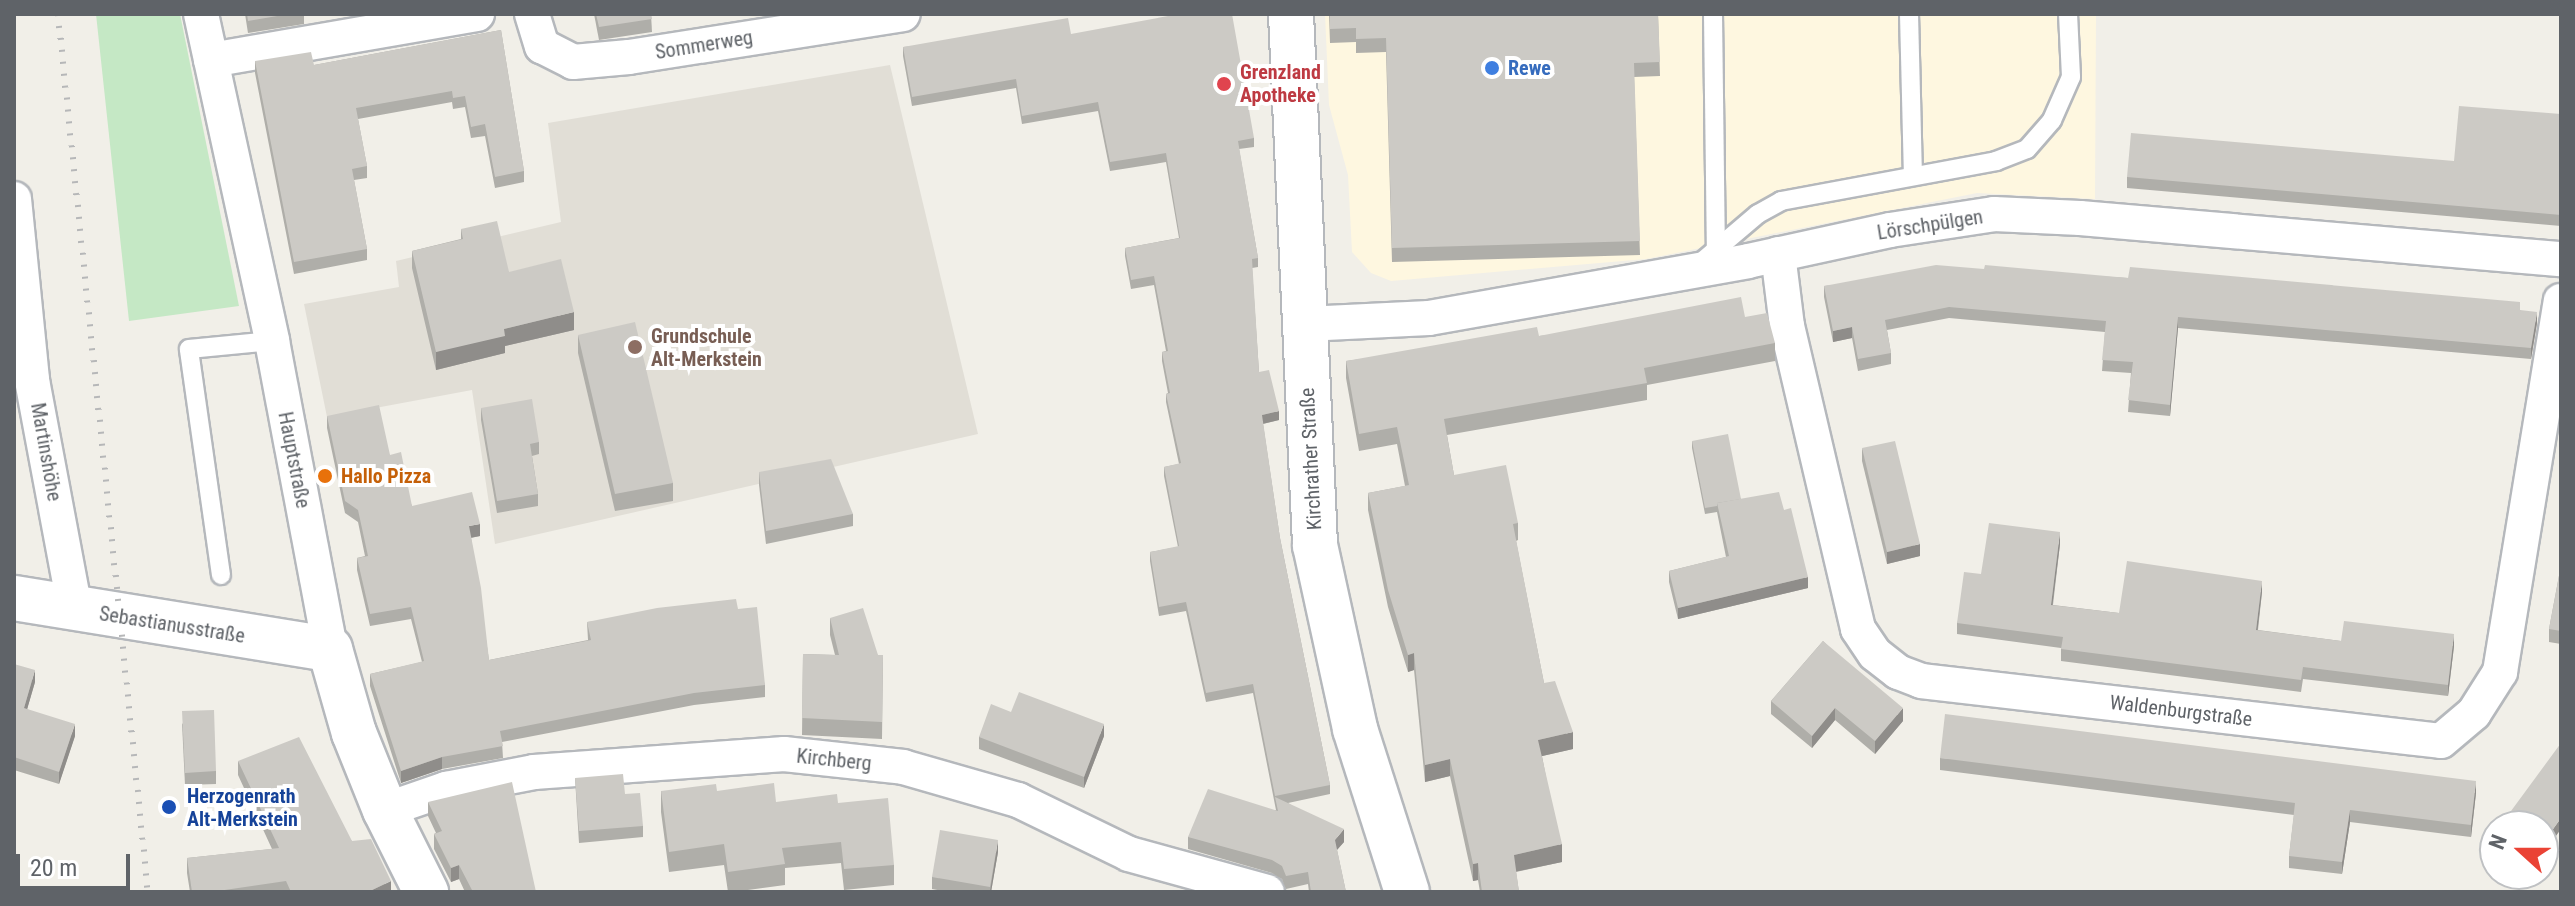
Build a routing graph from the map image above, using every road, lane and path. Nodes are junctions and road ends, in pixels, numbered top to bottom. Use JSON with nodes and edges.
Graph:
{"nodes":[{"id":1,"x":201,"y":14,"type":"edge"},
{"id":2,"x":477,"y":14,"type":"edge"},
{"id":3,"x":532,"y":14,"type":"edge"},
{"id":4,"x":903,"y":14,"type":"edge"},
{"id":5,"x":1291,"y":14,"type":"edge"},
{"id":6,"x":1713,"y":14,"type":"edge"},
{"id":7,"x":1909,"y":14,"type":"edge"},
{"id":8,"x":2068,"y":14,"type":"edge"},
{"id":9,"x":211,"y":60,"type":"junction"},
{"id":10,"x":1913,"y":176,"type":"junction"},
{"id":11,"x":14,"y":199,"type":"edge"},
{"id":12,"x":1716,"y":252,"type":"junction"},
{"id":13,"x":1778,"y":254,"type":"junction"},
{"id":14,"x":2561,"y":259,"type":"edge"},
{"id":15,"x":1687,"y":273,"type":"junction"},
{"id":16,"x":2561,"y":301,"type":"edge"},
{"id":17,"x":1305,"y":324,"type":"junction"},
{"id":18,"x":272,"y":341,"type":"junction"},
{"id":19,"x":221,"y":575,"type":"dead end"},
{"id":20,"x":14,"y":598,"type":"edge"},
{"id":21,"x":75,"y":609,"type":"junction"},
{"id":22,"x":330,"y":649,"type":"junction"},
{"id":23,"x":385,"y":810,"type":"junction"},
{"id":24,"x":426,"y":892,"type":"edge"},
{"id":25,"x":1267,"y":892,"type":"edge"},
{"id":26,"x":1407,"y":892,"type":"edge"}],
"edges":[{"from":1,"to":9,"type":"street","name":"Hauptstraße"},
{"from":2,"to":9,"type":"street"},
{"from":3,"to":4,"type":"street","name":"Sommerweg"},
{"from":5,"to":17,"type":"main road","name":"Kirchrather Straße"},
{"from":6,"to":12,"type":"lane"},
{"from":7,"to":10,"type":"lane"},
{"from":8,"to":10,"type":"lane"},
{"from":9,"to":18,"type":"street","name":"Hauptstraße"},
{"from":10,"to":12,"type":"lane"},
{"from":11,"to":21,"type":"street","name":"Martinshöhe"},
{"from":12,"to":15,"type":"lane"},
{"from":13,"to":14,"type":"street","name":"Lörschpülgen"},
{"from":13,"to":15,"type":"street","name":"Lörschpülgen"},
{"from":13,"to":16,"type":"street","name":"Waldenburgstraße"},
{"from":15,"to":17,"type":"street","name":"Lörschpülgen"},
{"from":17,"to":26,"type":"main road","name":"Kirchrather Straße"},
{"from":18,"to":19,"type":"lane"},
{"from":18,"to":22,"type":"street","name":"Hauptstraße"},
{"from":20,"to":21,"type":"main road","name":"Sebastianusstraße"},
{"from":21,"to":22,"type":"main road","name":"Sebastianusstraße"},
{"from":22,"to":23,"type":"main road","name":"Hauptstraße"},
{"from":23,"to":24,"type":"main road","name":"Hauptstraße"},
{"from":23,"to":25,"type":"street","name":"Kirchberg"}]}
